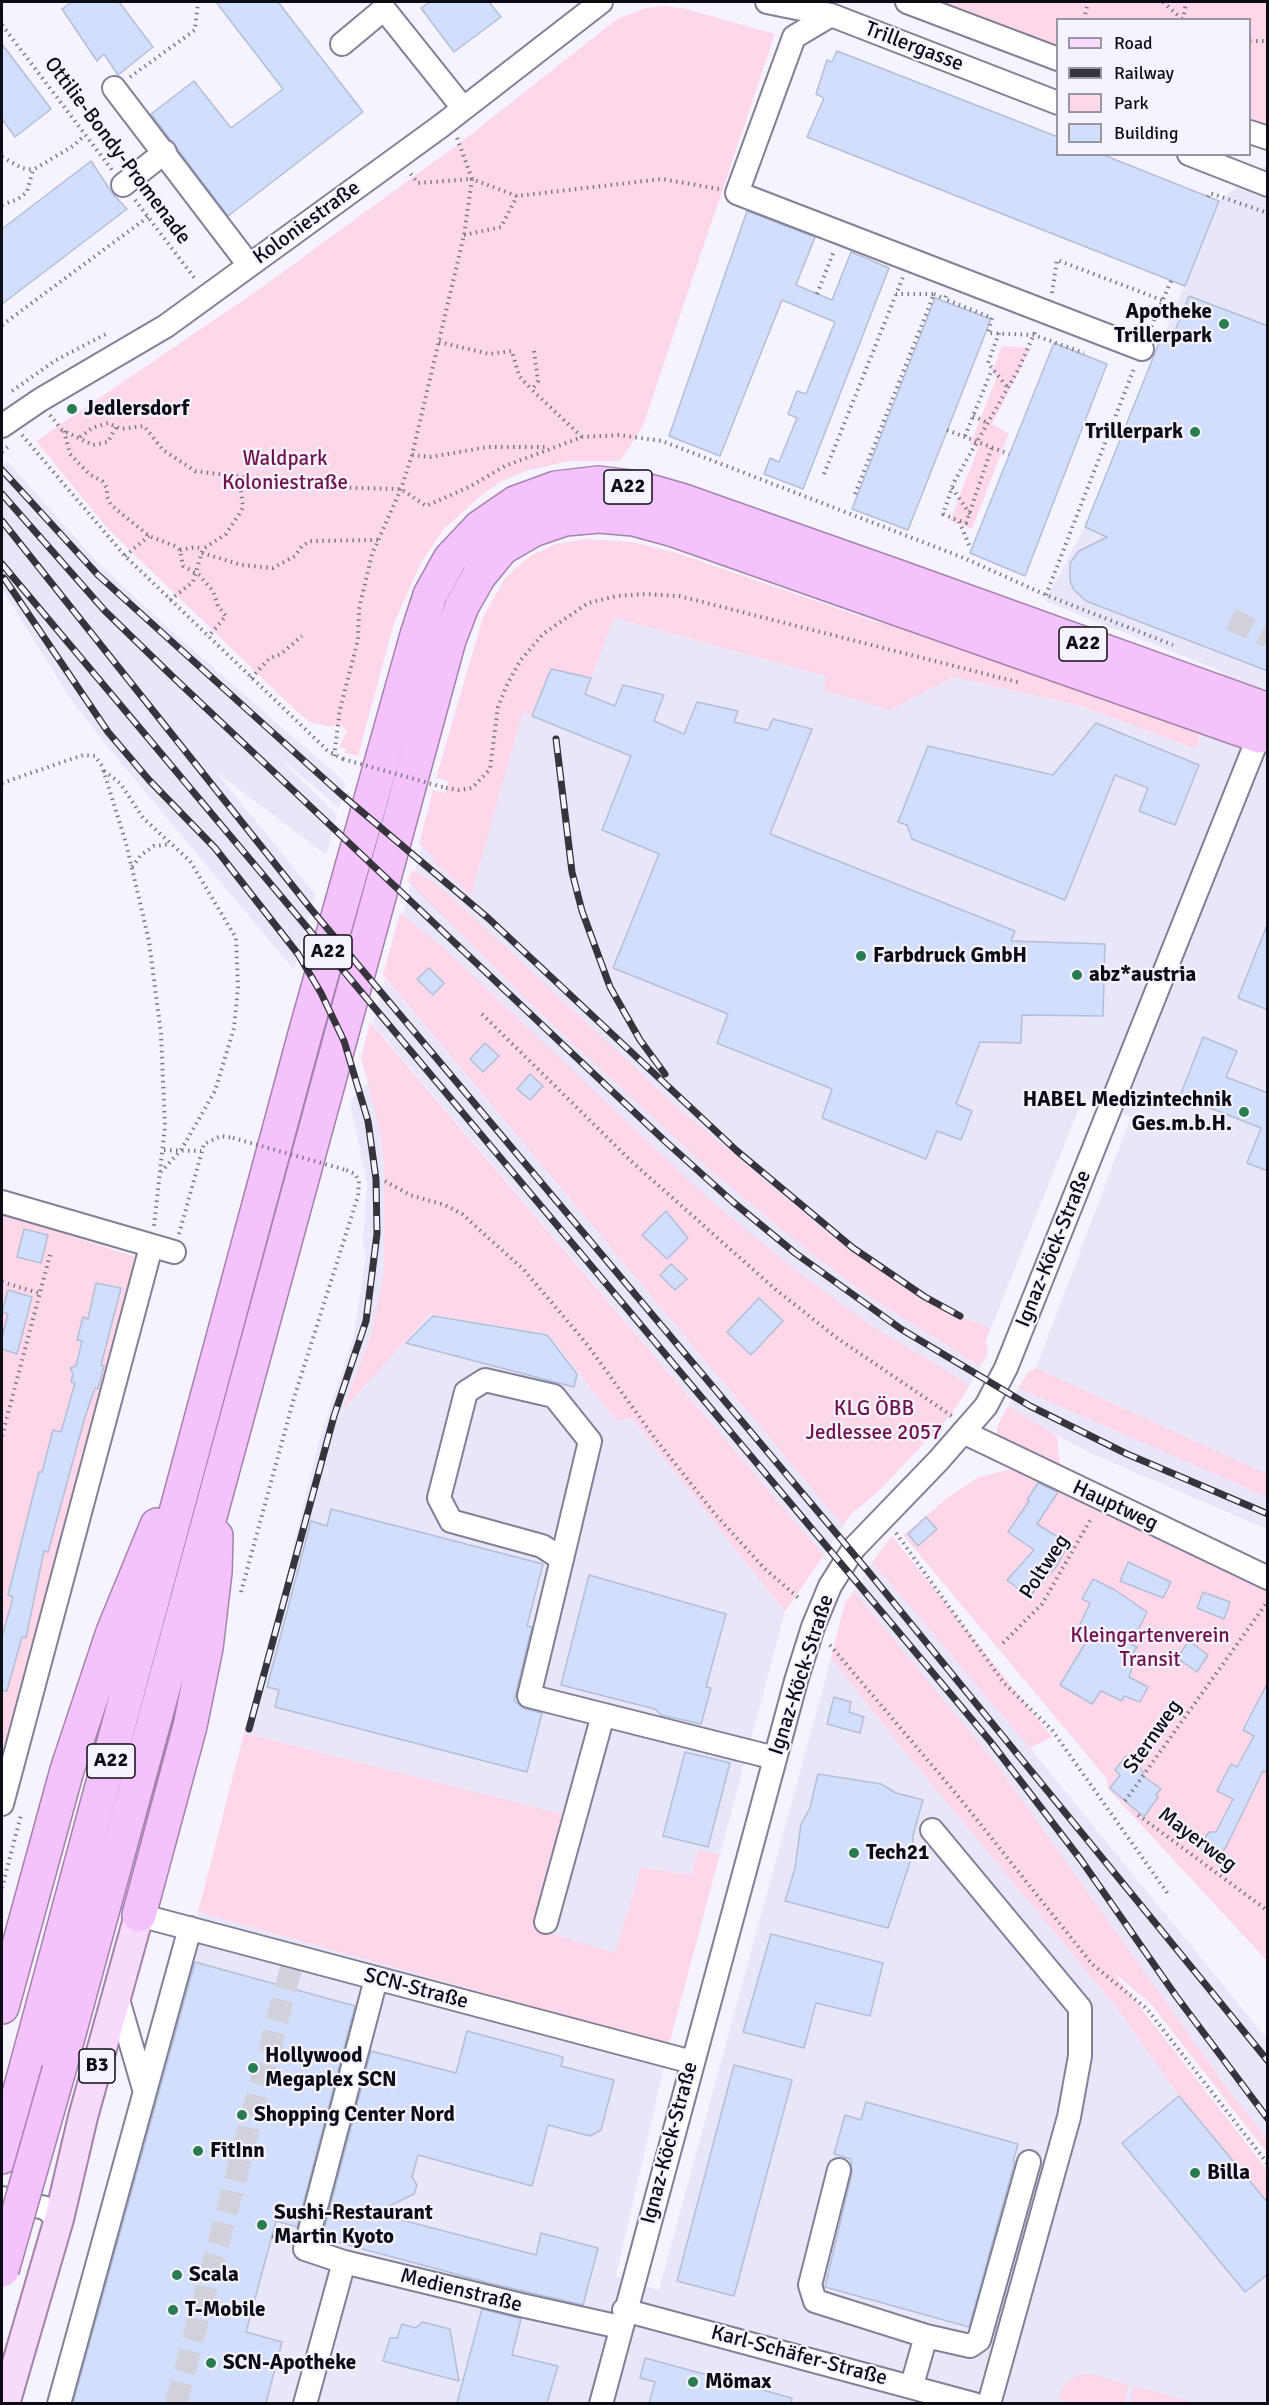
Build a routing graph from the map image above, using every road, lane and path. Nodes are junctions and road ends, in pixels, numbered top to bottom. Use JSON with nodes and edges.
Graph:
{"nodes":[{"id":1,"x":198,"y":2,"type":"edge"},
{"id":2,"x":601,"y":2,"type":"edge"},
{"id":3,"x":767,"y":2,"type":"edge"},
{"id":4,"x":907,"y":2,"type":"edge"},
{"id":5,"x":1088,"y":2,"type":"edge"},
{"id":6,"x":1162,"y":2,"type":"edge"},
{"id":7,"x":1186,"y":2,"type":"edge"},
{"id":8,"x":831,"y":15,"type":"junction"},
{"id":9,"x":1084,"y":18,"type":"edge"},
{"id":10,"x":1181,"y":18,"type":"edge"},
{"id":11,"x":1183,"y":18,"type":"edge"},
{"id":12,"x":2,"y":25,"type":"edge"},
{"id":13,"x":1251,"y":41,"type":"edge"},
{"id":14,"x":1268,"y":41,"type":"edge"},
{"id":15,"x":342,"y":44,"type":"dead end"},
{"id":16,"x":1056,"y":58,"type":"edge"},
{"id":17,"x":114,"y":88,"type":"joint"},
{"id":18,"x":1056,"y":102,"type":"edge"},
{"id":19,"x":463,"y":108,"type":"junction"},
{"id":20,"x":1251,"y":132,"type":"edge"},
{"id":21,"x":85,"y":135,"type":"junction"},
{"id":22,"x":457,"y":138,"type":"dead end"},
{"id":23,"x":1268,"y":138,"type":"edge"},
{"id":24,"x":165,"y":152,"type":"junction"},
{"id":25,"x":1194,"y":156,"type":"edge"},
{"id":26,"x":2,"y":157,"type":"edge"},
{"id":27,"x":397,"y":157,"type":"junction"},
{"id":28,"x":33,"y":170,"type":"junction"},
{"id":29,"x":472,"y":179,"type":"junction"},
{"id":30,"x":123,"y":185,"type":"junction"},
{"id":31,"x":1268,"y":185,"type":"edge"},
{"id":32,"x":737,"y":193,"type":"junction"},
{"id":33,"x":517,"y":196,"type":"junction"},
{"id":34,"x":1208,"y":197,"type":"dead end"},
{"id":35,"x":2,"y":205,"type":"edge"},
{"id":36,"x":1268,"y":213,"type":"edge"},
{"id":37,"x":148,"y":217,"type":"junction"},
{"id":38,"x":841,"y":233,"type":"junction"},
{"id":39,"x":464,"y":235,"type":"junction"},
{"id":40,"x":910,"y":259,"type":"junction"},
{"id":41,"x":249,"y":265,"type":"junction"},
{"id":42,"x":194,"y":278,"type":"junction"},
{"id":43,"x":1171,"y":281,"type":"dead end"},
{"id":44,"x":185,"y":284,"type":"dead end"},
{"id":45,"x":210,"y":294,"type":"junction"},
{"id":46,"x":817,"y":294,"type":"dead end"},
{"id":47,"x":896,"y":294,"type":"junction"},
{"id":48,"x":934,"y":294,"type":"junction"},
{"id":49,"x":945,"y":299,"type":"dead end"},
{"id":50,"x":1162,"y":300,"type":"junction"},
{"id":51,"x":964,"y":306,"type":"dead end"},
{"id":52,"x":1046,"y":311,"type":"junction"},
{"id":53,"x":2,"y":325,"type":"edge"},
{"id":54,"x":114,"y":331,"type":"dead end"},
{"id":55,"x":999,"y":333,"type":"junction"},
{"id":56,"x":1034,"y":335,"type":"junction"},
{"id":57,"x":439,"y":342,"type":"junction"},
{"id":58,"x":1142,"y":349,"type":"junction"},
{"id":59,"x":534,"y":351,"type":"dead end"},
{"id":60,"x":1084,"y":353,"type":"dead end"},
{"id":61,"x":992,"y":369,"type":"junction"},
{"id":62,"x":1008,"y":388,"type":"junction"},
{"id":63,"x":532,"y":390,"type":"junction"},
{"id":64,"x":10,"y":392,"type":"dead end"},
{"id":65,"x":40,"y":400,"type":"junction"},
{"id":66,"x":973,"y":416,"type":"junction"},
{"id":67,"x":988,"y":423,"type":"junction"},
{"id":68,"x":2,"y":426,"type":"edge"},
{"id":69,"x":116,"y":427,"type":"junction"},
{"id":70,"x":948,"y":430,"type":"dead end"},
{"id":71,"x":64,"y":431,"type":"junction"},
{"id":72,"x":22,"y":435,"type":"dead end"},
{"id":73,"x":965,"y":436,"type":"junction"},
{"id":74,"x":80,"y":437,"type":"junction"},
{"id":75,"x":582,"y":437,"type":"dead end"},
{"id":76,"x":978,"y":440,"type":"junction"},
{"id":77,"x":552,"y":447,"type":"dead end"},
{"id":78,"x":992,"y":447,"type":"junction"},
{"id":79,"x":1010,"y":454,"type":"dead end"},
{"id":80,"x":412,"y":455,"type":"junction"},
{"id":81,"x":824,"y":474,"type":"dead end"},
{"id":82,"x":239,"y":476,"type":"junction"},
{"id":83,"x":952,"y":488,"type":"junction"},
{"id":84,"x":401,"y":489,"type":"junction"},
{"id":85,"x":855,"y":494,"type":"dead end"},
{"id":86,"x":970,"y":514,"type":"junction"},
{"id":87,"x":959,"y":521,"type":"junction"},
{"id":88,"x":149,"y":536,"type":"junction"},
{"id":89,"x":378,"y":540,"type":"junction"},
{"id":90,"x":969,"y":544,"type":"dead end"},
{"id":91,"x":180,"y":550,"type":"junction"},
{"id":92,"x":203,"y":551,"type":"junction"},
{"id":93,"x":125,"y":556,"type":"junction"},
{"id":94,"x":197,"y":574,"type":"junction"},
{"id":95,"x":170,"y":600,"type":"junction"},
{"id":96,"x":302,"y":636,"type":"dead end"},
{"id":97,"x":208,"y":637,"type":"junction"},
{"id":98,"x":1178,"y":647,"type":"dead end"},
{"id":99,"x":251,"y":678,"type":"junction"},
{"id":100,"x":1026,"y":684,"type":"dead end"},
{"id":101,"x":1265,"y":725,"type":"edge"},
{"id":102,"x":334,"y":756,"type":"junction"},
{"id":103,"x":104,"y":771,"type":"junction"},
{"id":104,"x":2,"y":783,"type":"edge"},
{"id":105,"x":172,"y":844,"type":"junction"},
{"id":106,"x":132,"y":867,"type":"junction"},
{"id":107,"x":482,"y":1014,"type":"dead end"},
{"id":108,"x":164,"y":1150,"type":"junction"},
{"id":109,"x":181,"y":1150,"type":"junction"},
{"id":110,"x":161,"y":1172,"type":"junction"},
{"id":111,"x":385,"y":1181,"type":"dead end"},
{"id":112,"x":360,"y":1188,"type":"dead end"},
{"id":113,"x":2,"y":1202,"type":"edge"},
{"id":114,"x":151,"y":1247,"type":"junction"},
{"id":115,"x":51,"y":1251,"type":"dead end"},
{"id":116,"x":174,"y":1252,"type":"dead end"},
{"id":117,"x":2,"y":1282,"type":"edge"},
{"id":118,"x":39,"y":1293,"type":"junction"},
{"id":119,"x":965,"y":1429,"type":"junction"},
{"id":120,"x":2,"y":1436,"type":"edge"},
{"id":121,"x":192,"y":1460,"type":"junction"},
{"id":122,"x":218,"y":1480,"type":"junction"},
{"id":123,"x":1102,"y":1500,"type":"junction"},
{"id":124,"x":884,"y":1516,"type":"junction"},
{"id":125,"x":562,"y":1559,"type":"junction"},
{"id":126,"x":1268,"y":1578,"type":"edge"},
{"id":127,"x":1268,"y":1601,"type":"edge"},
{"id":128,"x":816,"y":1619,"type":"junction"},
{"id":129,"x":1003,"y":1642,"type":"dead end"},
{"id":130,"x":603,"y":1714,"type":"junction"},
{"id":131,"x":775,"y":1758,"type":"junction"},
{"id":132,"x":1125,"y":1802,"type":"dead end"},
{"id":133,"x":2,"y":1804,"type":"edge"},
{"id":134,"x":1138,"y":1815,"type":"dead end"},
{"id":135,"x":932,"y":1830,"type":"dead end"},
{"id":136,"x":1168,"y":1893,"type":"dead end"},
{"id":137,"x":1268,"y":1911,"type":"edge"},
{"id":138,"x":139,"y":1915,"type":"junction"},
{"id":139,"x":546,"y":1922,"type":"dead end"},
{"id":140,"x":190,"y":1929,"type":"junction"},
{"id":141,"x":376,"y":1979,"type":"junction"},
{"id":142,"x":117,"y":1996,"type":"junction"},
{"id":143,"x":2,"y":2007,"type":"edge"},
{"id":144,"x":692,"y":2062,"type":"junction"},
{"id":145,"x":44,"y":2066,"type":"junction"},
{"id":146,"x":144,"y":2089,"type":"junction"},
{"id":147,"x":2,"y":2157,"type":"edge"},
{"id":148,"x":1029,"y":2163,"type":"dead end"},
{"id":149,"x":1268,"y":2164,"type":"edge"},
{"id":150,"x":839,"y":2170,"type":"dead end"},
{"id":151,"x":2,"y":2198,"type":"edge"},
{"id":152,"x":59,"y":2219,"type":"junction"},
{"id":153,"x":344,"y":2262,"type":"junction"},
{"id":154,"x":2,"y":2270,"type":"edge"},
{"id":155,"x":622,"y":2318,"type":"junction"},
{"id":156,"x":926,"y":2336,"type":"junction"},
{"id":157,"x":912,"y":2385,"type":"junction"},
{"id":158,"x":5,"y":2403,"type":"edge"},
{"id":159,"x":59,"y":2403,"type":"edge"},
{"id":160,"x":305,"y":2403,"type":"edge"},
{"id":161,"x":601,"y":2403,"type":"edge"},
{"id":162,"x":974,"y":2403,"type":"edge"},
{"id":163,"x":989,"y":2403,"type":"edge"}],
"edges":[{"from":1,"to":17,"type":"path"},
{"from":2,"to":19,"type":"street","name":"Koloniestraße"},
{"from":3,"to":8,"type":"street","name":"Trillergasse"},
{"from":4,"to":16,"type":"street","name":"Trillergasse"},
{"from":5,"to":9,"type":"path"},
{"from":6,"to":10,"type":"path"},
{"from":7,"to":11,"type":"path"},
{"from":8,"to":18,"type":"street","name":"Trillergasse"},
{"from":8,"to":32,"type":"street"},
{"from":12,"to":21,"type":"path","name":"Ottilie-Bondy-Promenade"},
{"from":13,"to":14,"type":"path"},
{"from":15,"to":19,"type":"street"},
{"from":17,"to":24,"type":"street"},
{"from":19,"to":27,"type":"street","name":"Koloniestraße"},
{"from":20,"to":23,"type":"street"},
{"from":21,"to":28,"type":"path"},
{"from":21,"to":30,"type":"path","name":"Ottilie-Bondy-Promenade"},
{"from":22,"to":29,"type":"path"},
{"from":24,"to":30,"type":"street"},
{"from":24,"to":41,"type":"street"},
{"from":25,"to":31,"type":"street"},
{"from":26,"to":28,"type":"path"},
{"from":27,"to":29,"type":"path"},
{"from":27,"to":41,"type":"street","name":"Koloniestraße"},
{"from":28,"to":35,"type":"path"},
{"from":29,"to":33,"type":"path"},
{"from":29,"to":39,"type":"path"},
{"from":30,"to":37,"type":"path","name":"Ottilie-Bondy-Promenade"},
{"from":32,"to":33,"type":"path"},
{"from":32,"to":38,"type":"street"},
{"from":33,"to":39,"type":"path"},
{"from":34,"to":36,"type":"path"},
{"from":37,"to":42,"type":"path","name":"Ottilie-Bondy-Promenade"},
{"from":37,"to":53,"type":"path"},
{"from":38,"to":40,"type":"street"},
{"from":38,"to":46,"type":"path"},
{"from":39,"to":57,"type":"path"},
{"from":40,"to":47,"type":"path"},
{"from":40,"to":52,"type":"street"},
{"from":41,"to":45,"type":"street","name":"Koloniestraße"},
{"from":42,"to":44,"type":"path"},
{"from":42,"to":45,"type":"path","name":"Ottilie-Bondy-Promenade"},
{"from":43,"to":50,"type":"path"},
{"from":45,"to":65,"type":"street","name":"Koloniestraße"},
{"from":47,"to":48,"type":"path"},
{"from":47,"to":81,"type":"path"},
{"from":48,"to":49,"type":"path"},
{"from":48,"to":85,"type":"path"},
{"from":50,"to":52,"type":"path"},
{"from":50,"to":58,"type":"path"},
{"from":51,"to":55,"type":"path"},
{"from":52,"to":56,"type":"path"},
{"from":52,"to":58,"type":"street"},
{"from":54,"to":64,"type":"path"},
{"from":55,"to":56,"type":"path"},
{"from":55,"to":61,"type":"path"},
{"from":56,"to":60,"type":"path"},
{"from":56,"to":62,"type":"path"},
{"from":57,"to":63,"type":"path"},
{"from":57,"to":80,"type":"path"},
{"from":58,"to":98,"type":"path"},
{"from":59,"to":63,"type":"path"},
{"from":61,"to":62,"type":"path"},
{"from":61,"to":66,"type":"path"},
{"from":62,"to":67,"type":"path"},
{"from":63,"to":75,"type":"path"},
{"from":65,"to":68,"type":"street","name":"Koloniestraße"},
{"from":65,"to":71,"type":"path"},
{"from":66,"to":67,"type":"path"},
{"from":66,"to":73,"type":"path"},
{"from":67,"to":76,"type":"path"},
{"from":69,"to":74,"type":"path"},
{"from":69,"to":74,"type":"path"},
{"from":69,"to":82,"type":"path"},
{"from":70,"to":73,"type":"path"},
{"from":71,"to":74,"type":"path"},
{"from":71,"to":88,"type":"path"},
{"from":72,"to":93,"type":"path"},
{"from":73,"to":76,"type":"path"},
{"from":76,"to":78,"type":"path"},
{"from":76,"to":83,"type":"path"},
{"from":77,"to":80,"type":"path"},
{"from":78,"to":79,"type":"path"},
{"from":78,"to":86,"type":"path"},
{"from":80,"to":84,"type":"path"},
{"from":82,"to":84,"type":"path"},
{"from":82,"to":92,"type":"path"},
{"from":83,"to":86,"type":"path"},
{"from":83,"to":87,"type":"path"},
{"from":84,"to":89,"type":"path"},
{"from":86,"to":87,"type":"path"},
{"from":87,"to":90,"type":"path"},
{"from":88,"to":91,"type":"path"},
{"from":88,"to":93,"type":"path"},
{"from":89,"to":92,"type":"path"},
{"from":89,"to":102,"type":"path"},
{"from":91,"to":92,"type":"path"},
{"from":91,"to":94,"type":"path"},
{"from":92,"to":94,"type":"path"},
{"from":93,"to":95,"type":"path"},
{"from":94,"to":95,"type":"path"},
{"from":94,"to":97,"type":"path"},
{"from":95,"to":97,"type":"path"},
{"from":96,"to":99,"type":"path"},
{"from":97,"to":99,"type":"path"},
{"from":99,"to":102,"type":"path"},
{"from":100,"to":102,"type":"path","bridge":true},
{"from":101,"to":119,"type":"street","name":"Ignaz-Köck-Straße"},
{"from":101,"to":121,"type":"highway","number":"A22"},
{"from":101,"to":122,"type":"highway","number":"A22"},
{"from":103,"to":104,"type":"path"},
{"from":103,"to":105,"type":"path"},
{"from":103,"to":106,"type":"path"},
{"from":105,"to":106,"type":"path"},
{"from":105,"to":109,"type":"path"},
{"from":106,"to":108,"type":"path"},
{"from":107,"to":119,"type":"path"},
{"from":108,"to":109,"type":"path"},
{"from":108,"to":110,"type":"path"},
{"from":109,"to":110,"type":"path"},
{"from":109,"to":112,"type":"path","bridge":true},
{"from":110,"to":114,"type":"path"},
{"from":111,"to":128,"type":"path"},
{"from":113,"to":114,"type":"street"},
{"from":114,"to":116,"type":"street"},
{"from":114,"to":133,"type":"street"},
{"from":115,"to":118,"type":"path"},
{"from":117,"to":118,"type":"path"},
{"from":118,"to":120,"type":"path"},
{"from":119,"to":123,"type":"street","name":"Hauptweg"},
{"from":119,"to":124,"type":"street","name":"Ignaz-Köck-Straße"},
{"from":121,"to":143,"type":"highway"},
{"from":121,"to":145,"type":"highway","number":"A22"},
{"from":122,"to":138,"type":"highway"},
{"from":122,"to":145,"type":"highway","number":"A22"},
{"from":123,"to":126,"type":"street","name":"Hauptweg"},
{"from":123,"to":129,"type":"path","name":"Poltweg"},
{"from":124,"to":128,"type":"street","name":"Ignaz-Köck-Straße"},
{"from":124,"to":136,"type":"path"},
{"from":125,"to":125,"type":"street"},
{"from":125,"to":130,"type":"street"},
{"from":127,"to":132,"type":"path","name":"Sternweg"},
{"from":128,"to":131,"type":"street","name":"Ignaz-Köck-Straße"},
{"from":128,"to":149,"type":"path"},
{"from":130,"to":131,"type":"street"},
{"from":130,"to":139,"type":"street"},
{"from":131,"to":144,"type":"street","name":"Ignaz-Köck-Straße"},
{"from":134,"to":137,"type":"path","name":"Mayerweg"},
{"from":135,"to":163,"type":"street"},
{"from":138,"to":140,"type":"street","name":"SCN-Straße"},
{"from":138,"to":142,"type":"main road","number":"B3"},
{"from":140,"to":141,"type":"street","name":"SCN-Straße"},
{"from":140,"to":146,"type":"street"},
{"from":141,"to":144,"type":"street","name":"SCN-Straße"},
{"from":141,"to":153,"type":"street","name":"Medienstraße"},
{"from":142,"to":146,"type":"street"},
{"from":142,"to":152,"type":"main road","number":"B3"},
{"from":144,"to":155,"type":"street","name":"Ignaz-Köck-Straße"},
{"from":145,"to":147,"type":"highway","number":"A22"},
{"from":145,"to":154,"type":"highway","number":"A22","bridge":true},
{"from":146,"to":159,"type":"street"},
{"from":148,"to":156,"type":"street"},
{"from":150,"to":156,"type":"street"},
{"from":151,"to":152,"type":"street"},
{"from":152,"to":158,"type":"main road","number":"B3"},
{"from":153,"to":155,"type":"street","name":"Medienstraße"},
{"from":153,"to":160,"type":"street"},
{"from":155,"to":157,"type":"street","name":"Karl-Schäfer-Straße"},
{"from":155,"to":161,"type":"street","name":"Ignaz-Köck-Straße"},
{"from":156,"to":157,"type":"street"},
{"from":157,"to":162,"type":"street","name":"Karl-Schäfer-Straße"}]}
